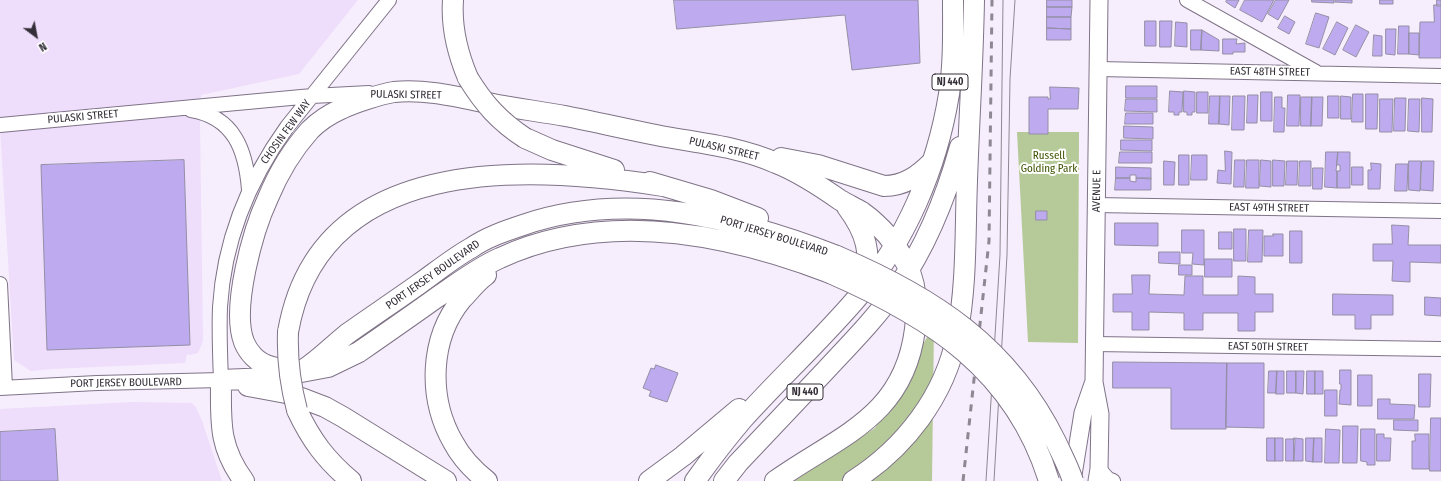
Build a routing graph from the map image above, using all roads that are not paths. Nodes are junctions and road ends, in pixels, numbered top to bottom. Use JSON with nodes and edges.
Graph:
{"nodes":[{"id":1,"x":389,"y":0,"type":"edge"},
{"id":2,"x":453,"y":0,"type":"edge"},
{"id":3,"x":953,"y":0,"type":"edge"},
{"id":4,"x":974,"y":0,"type":"edge"},
{"id":5,"x":1099,"y":0,"type":"edge"},
{"id":6,"x":1187,"y":0,"type":"edge"},
{"id":7,"x":1098,"y":69,"type":"junction"},
{"id":8,"x":1318,"y":73,"type":"junction"},
{"id":9,"x":1441,"y":76,"type":"edge"},
{"id":10,"x":393,"y":92,"type":"junction"},
{"id":11,"x":312,"y":96,"type":"junction"},
{"id":12,"x":970,"y":96,"type":"junction"},
{"id":13,"x":181,"y":108,"type":"junction"},
{"id":14,"x":0,"y":125,"type":"edge"},
{"id":15,"x":752,"y":153,"type":"junction"},
{"id":16,"x":932,"y":162,"type":"junction"},
{"id":17,"x":663,"y":186,"type":"junction"},
{"id":18,"x":249,"y":190,"type":"junction"},
{"id":19,"x":843,"y":201,"type":"junction"},
{"id":20,"x":1096,"y":205,"type":"junction"},
{"id":21,"x":1441,"y":212,"type":"edge"},
{"id":22,"x":895,"y":245,"type":"junction"},
{"id":23,"x":520,"y":249,"type":"junction"},
{"id":24,"x":834,"y":265,"type":"junction"},
{"id":25,"x":909,"y":269,"type":"junction"},
{"id":26,"x":0,"y":284,"type":"edge"},
{"id":27,"x":858,"y":297,"type":"junction"},
{"id":28,"x":887,"y":302,"type":"junction"},
{"id":29,"x":915,"y":330,"type":"junction"},
{"id":30,"x":1094,"y":344,"type":"junction"},
{"id":31,"x":812,"y":346,"type":"junction"},
{"id":32,"x":1441,"y":349,"type":"edge"},
{"id":33,"x":300,"y":371,"type":"junction"},
{"id":34,"x":221,"y":380,"type":"junction"},
{"id":35,"x":1094,"y":382,"type":"junction"},
{"id":36,"x":3,"y":388,"type":"edge"},
{"id":37,"x":1098,"y":475,"type":"edge"},
{"id":38,"x":244,"y":481,"type":"edge"},
{"id":39,"x":351,"y":481,"type":"edge"},
{"id":40,"x":446,"y":481,"type":"edge"},
{"id":41,"x":486,"y":481,"type":"edge"},
{"id":42,"x":649,"y":481,"type":"edge"},
{"id":43,"x":695,"y":481,"type":"edge"},
{"id":44,"x":724,"y":481,"type":"edge"},
{"id":45,"x":775,"y":481,"type":"edge"},
{"id":46,"x":854,"y":481,"type":"edge"},
{"id":47,"x":1048,"y":481,"type":"edge"},
{"id":48,"x":1073,"y":481,"type":"edge"},
{"id":49,"x":1113,"y":481,"type":"edge"}],
"edges":[{"from":1,"to":11,"type":"street","name":"CHOSIN FEW WAY"},
{"from":2,"to":17,"type":"highway","bridge":true},
{"from":3,"to":16,"type":"highway","number":"NJ 440"},
{"from":4,"to":12,"type":"highway","number":"NJ 440"},
{"from":5,"to":7,"type":"main road","name":"AVENUE E"},
{"from":6,"to":8,"type":"street"},
{"from":7,"to":8,"type":"street","name":"EAST 48TH STREET"},
{"from":7,"to":20,"type":"main road","name":"AVENUE E"},
{"from":8,"to":9,"type":"street","name":"EAST 48TH STREET"},
{"from":10,"to":11,"type":"street","name":"PULASKI STREET"},
{"from":10,"to":15,"type":"highway","name":"PULASKI STREET"},
{"from":10,"to":33,"type":"highway"},
{"from":11,"to":13,"type":"street","name":"PULASKI STREET"},
{"from":11,"to":18,"type":"street","name":"CHOSIN FEW WAY"},
{"from":12,"to":25,"type":"highway","number":"NJ 440"},
{"from":12,"to":46,"type":"highway"},
{"from":13,"to":14,"type":"street","name":"PULASKI STREET"},
{"from":13,"to":18,"type":"street"},
{"from":15,"to":16,"type":"highway"},
{"from":15,"to":19,"type":"highway","name":"PULASKI STREET"},
{"from":16,"to":22,"type":"highway","number":"NJ 440"},
{"from":17,"to":24,"type":"highway"},
{"from":17,"to":39,"type":"highway","bridge":true},
{"from":18,"to":34,"type":"street","name":"CHOSIN FEW WAY"},
{"from":19,"to":22,"type":"highway","name":"PULASKI STREET"},
{"from":19,"to":27,"type":"highway","name":"PULASKI STREET"},
{"from":20,"to":21,"type":"street","name":"EAST 49TH STREET"},
{"from":20,"to":30,"type":"main road","name":"AVENUE E"},
{"from":22,"to":25,"type":"highway","name":"PULASKI STREET"},
{"from":22,"to":27,"type":"highway","number":"NJ 440"},
{"from":23,"to":24,"type":"highway","name":"PORT JERSEY BOULEVARD"},
{"from":23,"to":33,"type":"highway","name":"PORT JERSEY BOULEVARD"},
{"from":23,"to":41,"type":"highway"},
{"from":24,"to":33,"type":"highway","name":"PORT JERSEY BOULEVARD"},
{"from":24,"to":47,"type":"highway","name":"PORT JERSEY BOULEVARD","bridge":true},
{"from":24,"to":48,"type":"highway","name":"PORT JERSEY BOULEVARD","bridge":true},
{"from":25,"to":28,"type":"highway","number":"NJ 440"},
{"from":25,"to":29,"type":"highway","name":"PULASKI STREET"},
{"from":26,"to":36,"type":"street"},
{"from":27,"to":28,"type":"highway"},
{"from":27,"to":31,"type":"highway","number":"NJ 440"},
{"from":28,"to":29,"type":"highway"},
{"from":28,"to":44,"type":"highway","number":"NJ 440"},
{"from":29,"to":45,"type":"highway","name":"PULASKI STREET"},
{"from":30,"to":32,"type":"street","name":"EAST 50TH STREET"},
{"from":30,"to":35,"type":"main road","name":"AVENUE E"},
{"from":31,"to":42,"type":"highway"},
{"from":31,"to":43,"type":"highway","number":"NJ 440"},
{"from":33,"to":34,"type":"highway","name":"PORT JERSEY BOULEVARD"},
{"from":34,"to":36,"type":"street","name":"PORT JERSEY BOULEVARD"},
{"from":34,"to":38,"type":"highway"},
{"from":34,"to":40,"type":"highway"},
{"from":35,"to":37,"type":"main road","name":"AVENUE E"},
{"from":35,"to":48,"type":"main road","name":"AVENUE E"},
{"from":37,"to":49,"type":"street"}]}
